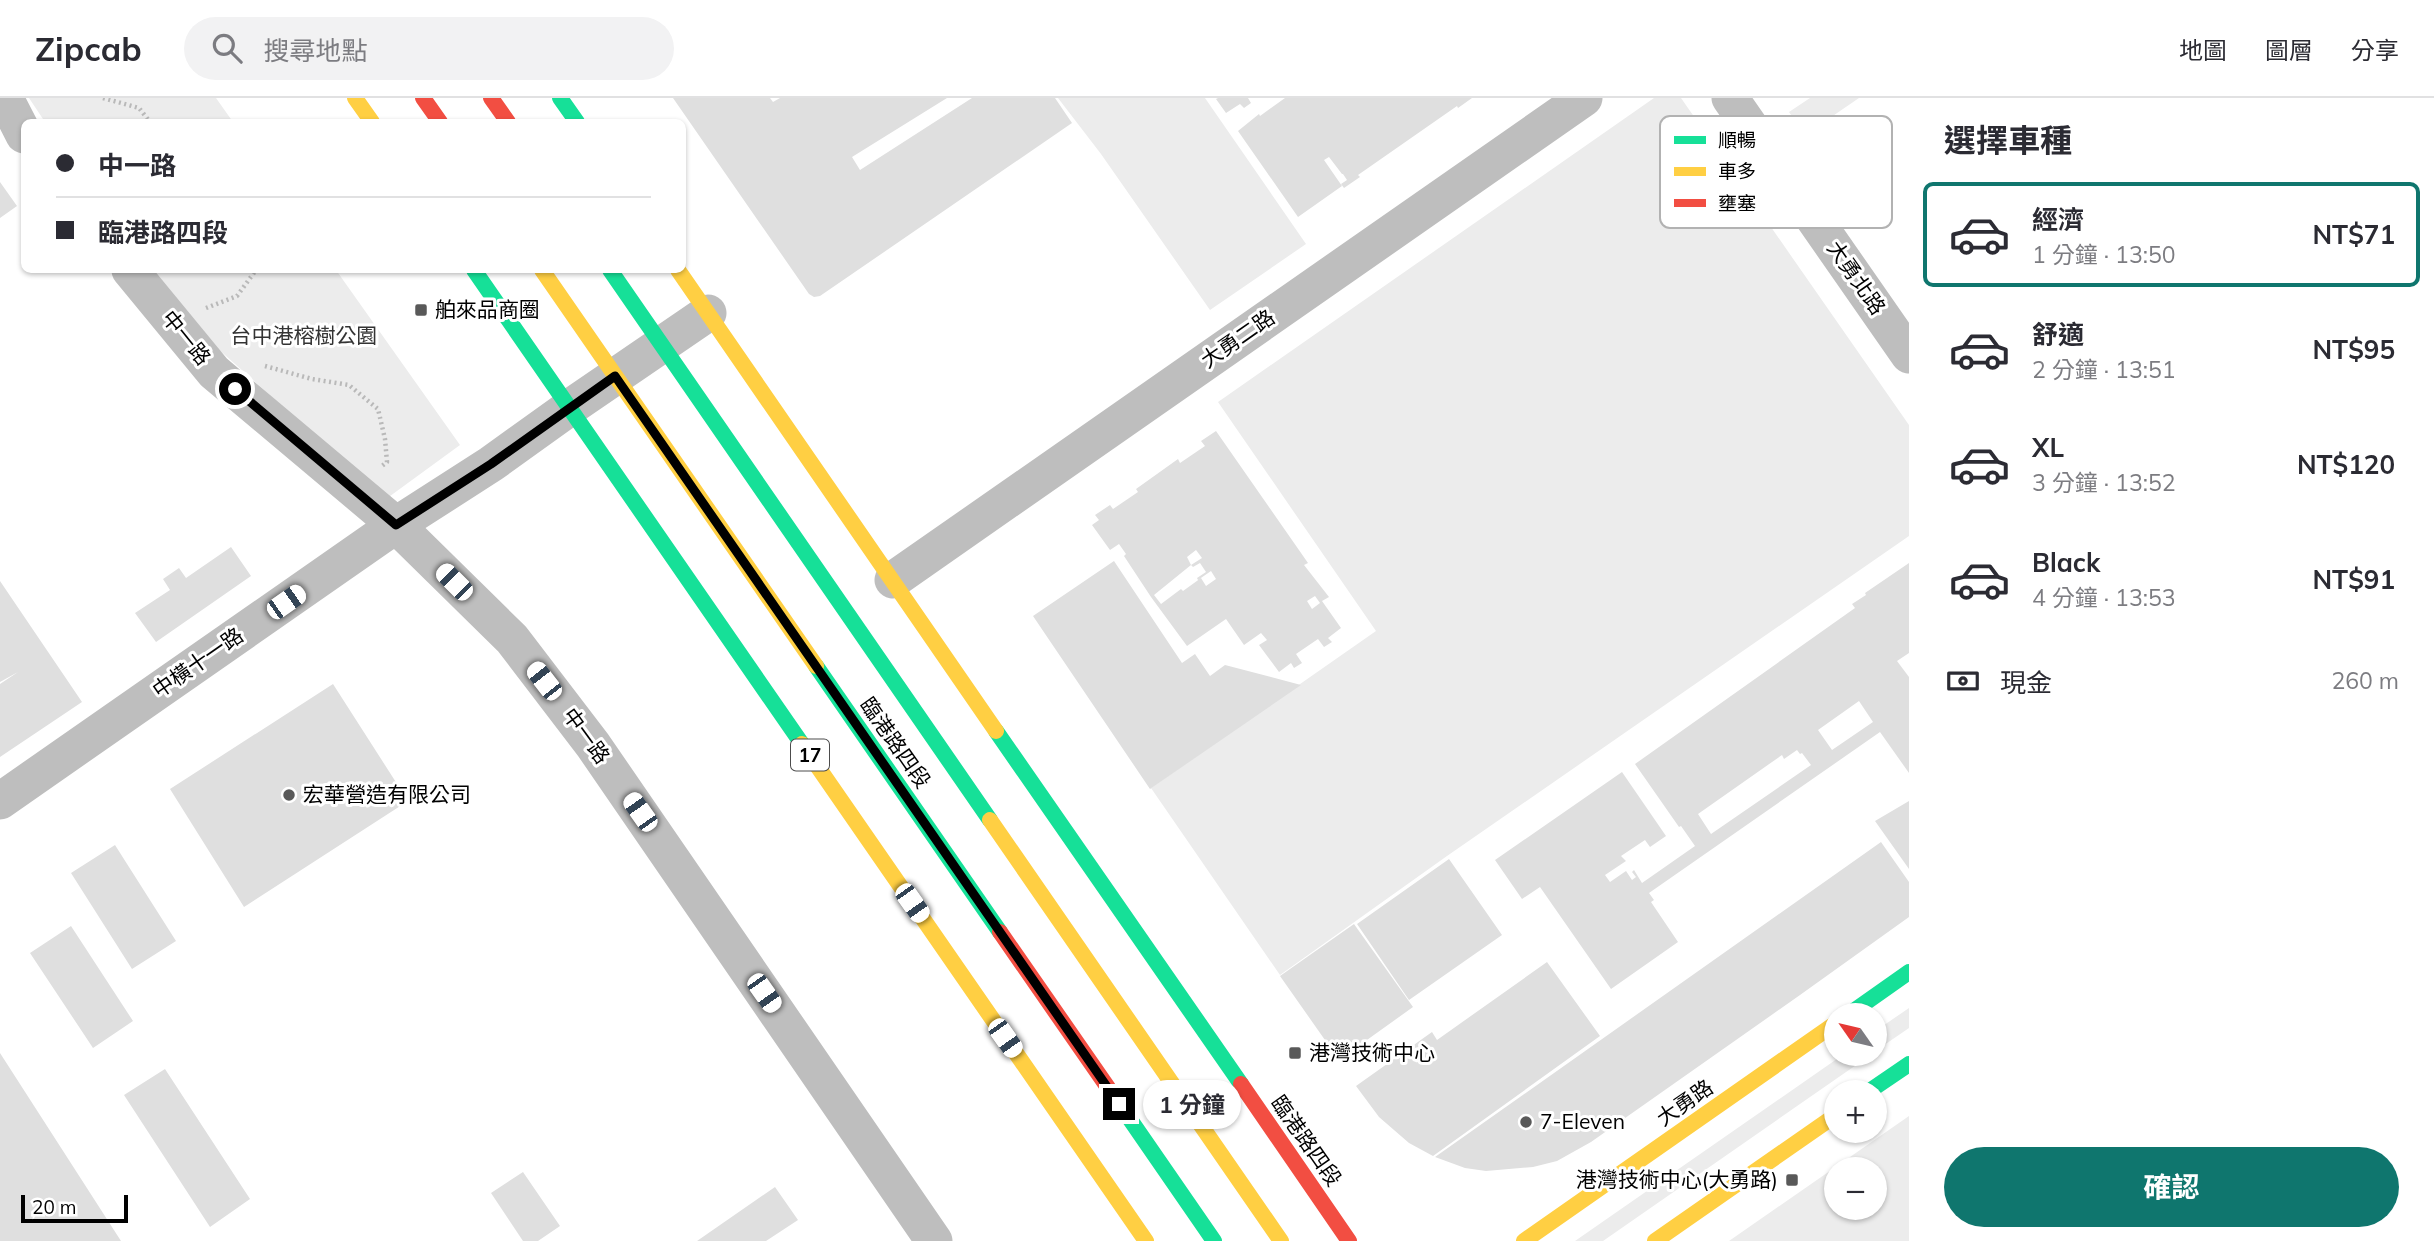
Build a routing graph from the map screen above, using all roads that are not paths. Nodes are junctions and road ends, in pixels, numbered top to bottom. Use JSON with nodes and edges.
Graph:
{"nodes":[{"id":1,"x":5,"y":98,"type":"edge"},
{"id":2,"x":355,"y":98,"type":"edge"},
{"id":3,"x":423,"y":98,"type":"edge"},
{"id":4,"x":491,"y":98,"type":"edge"},
{"id":5,"x":560,"y":98,"type":"edge"},
{"id":6,"x":1584,"y":98,"type":"edge"},
{"id":7,"x":1730,"y":98,"type":"edge"},
{"id":8,"x":1743,"y":116,"type":"edge"},
{"id":9,"x":370,"y":119,"type":"edge"},
{"id":10,"x":438,"y":119,"type":"edge"},
{"id":11,"x":506,"y":119,"type":"edge"},
{"id":12,"x":574,"y":119,"type":"edge"},
{"id":13,"x":21,"y":129,"type":"edge"},
{"id":14,"x":1821,"y":228,"type":"edge"},
{"id":15,"x":132,"y":273,"type":"edge"},
{"id":16,"x":476,"y":273,"type":"edge"},
{"id":17,"x":544,"y":273,"type":"edge"},
{"id":18,"x":612,"y":273,"type":"edge"},
{"id":19,"x":680,"y":273,"type":"edge"},
{"id":20,"x":708,"y":313,"type":"junction"},
{"id":21,"x":662,"y":344,"type":"junction"},
{"id":22,"x":1909,"y":355,"type":"edge"},
{"id":23,"x":615,"y":376,"type":"junction"},
{"id":24,"x":569,"y":408,"type":"junction"},
{"id":25,"x":396,"y":525,"type":"junction"},
{"id":26,"x":893,"y":580,"type":"junction"},
{"id":27,"x":0,"y":801,"type":"edge"},
{"id":28,"x":1909,"y":972,"type":"edge"},
{"id":29,"x":1864,"y":1003,"type":"edge"},
{"id":30,"x":1824,"y":1031,"type":"edge"},
{"id":31,"x":1909,"y":1064,"type":"edge"},
{"id":32,"x":1886,"y":1080,"type":"edge"},
{"id":33,"x":1824,"y":1123,"type":"edge"},
{"id":34,"x":934,"y":1241,"type":"edge"},
{"id":35,"x":1146,"y":1241,"type":"edge"},
{"id":36,"x":1214,"y":1241,"type":"edge"},
{"id":37,"x":1281,"y":1241,"type":"edge"},
{"id":38,"x":1349,"y":1241,"type":"edge"},
{"id":39,"x":1524,"y":1241,"type":"edge"},
{"id":40,"x":1655,"y":1241,"type":"edge"}],
"edges":[{"from":1,"to":13,"type":"street"},
{"from":2,"to":9,"type":"main road"},
{"from":3,"to":10,"type":"main road"},
{"from":4,"to":11,"type":"main road"},
{"from":5,"to":12,"type":"main road"},
{"from":6,"to":26,"type":"street","name":"大勇二路"},
{"from":7,"to":8,"type":"street","name":"大勇北路"},
{"from":14,"to":22,"type":"street","name":"大勇北路"},
{"from":15,"to":25,"type":"street","name":"中一路"},
{"from":16,"to":24,"type":"main road","number":"17"},
{"from":17,"to":23,"type":"main road","name":"臨港路四段","number":"17"},
{"from":18,"to":21,"type":"main road","name":"臨港路四段"},
{"from":19,"to":20,"type":"main road","name":"臨港路四段"},
{"from":20,"to":21,"type":"street","name":"中橫十一路"},
{"from":20,"to":26,"type":"main road","name":"臨港路四段"},
{"from":21,"to":23,"type":"street","name":"中橫十一路"},
{"from":21,"to":37,"type":"main road","name":"臨港路四段"},
{"from":23,"to":24,"type":"street","name":"中橫十一路"},
{"from":23,"to":36,"type":"main road","name":"臨港路四段","number":"17"},
{"from":24,"to":25,"type":"street","name":"中橫十一路"},
{"from":24,"to":35,"type":"main road","number":"17"},
{"from":25,"to":27,"type":"street","name":"中橫十一路"},
{"from":25,"to":34,"type":"street","name":"中一路"},
{"from":26,"to":38,"type":"main road","name":"臨港路四段"},
{"from":28,"to":29,"type":"main road"},
{"from":30,"to":39,"type":"main road","name":"大勇路"},
{"from":31,"to":32,"type":"main road"},
{"from":33,"to":40,"type":"main road"}]}
